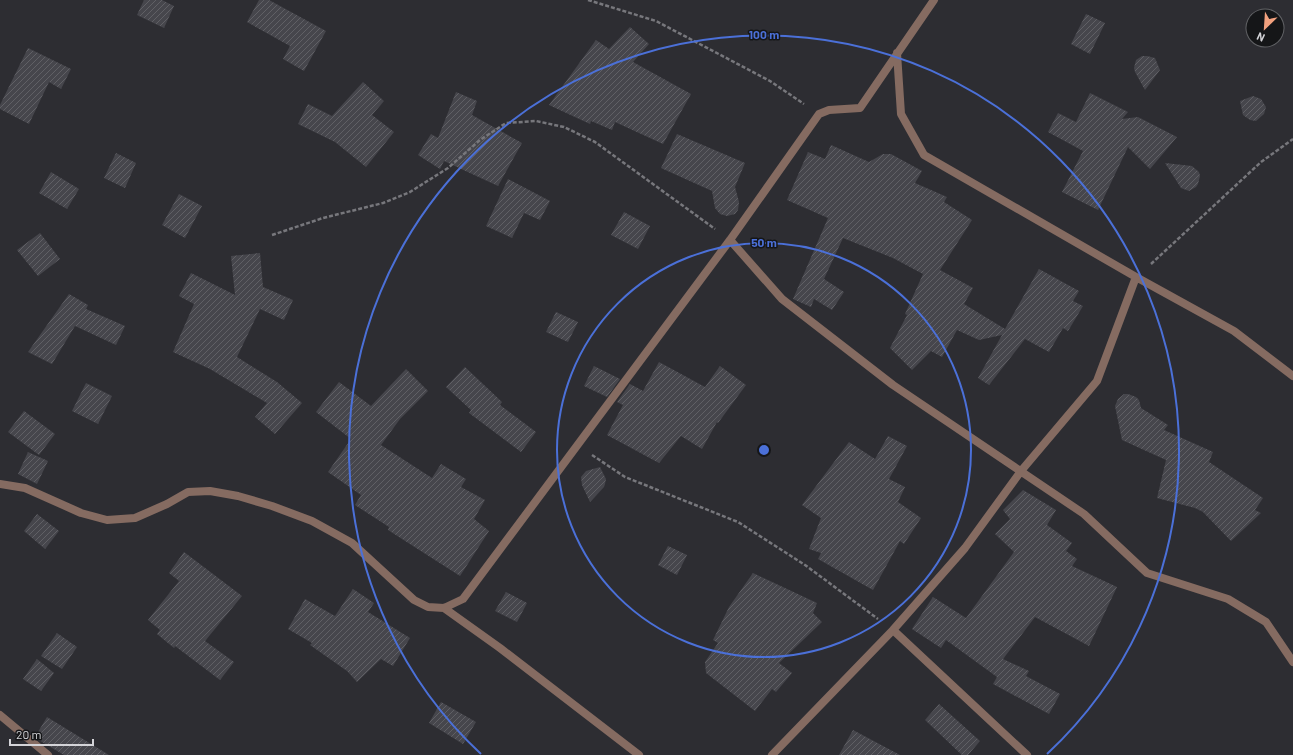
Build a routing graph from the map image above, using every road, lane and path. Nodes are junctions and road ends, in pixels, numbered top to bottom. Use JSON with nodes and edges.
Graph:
{"nodes":[{"id":1,"x":588,"y":0,"type":"edge"},
{"id":2,"x":934,"y":0,"type":"edge"},
{"id":3,"x":897,"y":53,"type":"junction"},
{"id":4,"x":819,"y":114,"type":"junction"},
{"id":5,"x":1293,"y":139,"type":"edge"},
{"id":6,"x":272,"y":235,"type":"dead end"},
{"id":7,"x":730,"y":240,"type":"junction"},
{"id":8,"x":1136,"y":277,"type":"junction"},
{"id":9,"x":1293,"y":376,"type":"edge"},
{"id":10,"x":578,"y":445,"type":"junction"},
{"id":11,"x":1021,"y":471,"type":"junction"},
{"id":12,"x":0,"y":484,"type":"edge"},
{"id":13,"x":444,"y":608,"type":"junction"},
{"id":14,"x":893,"y":630,"type":"junction"},
{"id":15,"x":1293,"y":662,"type":"edge"},
{"id":16,"x":0,"y":715,"type":"edge"},
{"id":17,"x":48,"y":755,"type":"edge"},
{"id":18,"x":639,"y":755,"type":"edge"},
{"id":19,"x":772,"y":755,"type":"edge"},
{"id":20,"x":1027,"y":755,"type":"edge"}],
"edges":[{"from":1,"to":4,"type":"path"},
{"from":2,"to":3,"type":"street"},
{"from":3,"to":4,"type":"street"},
{"from":3,"to":8,"type":"street"},
{"from":4,"to":7,"type":"street"},
{"from":5,"to":8,"type":"path"},
{"from":6,"to":7,"type":"path"},
{"from":7,"to":10,"type":"street"},
{"from":7,"to":11,"type":"street"},
{"from":8,"to":9,"type":"street"},
{"from":8,"to":11,"type":"street"},
{"from":10,"to":13,"type":"street"},
{"from":10,"to":14,"type":"path"},
{"from":11,"to":14,"type":"street"},
{"from":11,"to":15,"type":"street"},
{"from":12,"to":13,"type":"street"},
{"from":13,"to":18,"type":"street"},
{"from":14,"to":19,"type":"street"},
{"from":14,"to":20,"type":"street"},
{"from":16,"to":17,"type":"street"}]}
